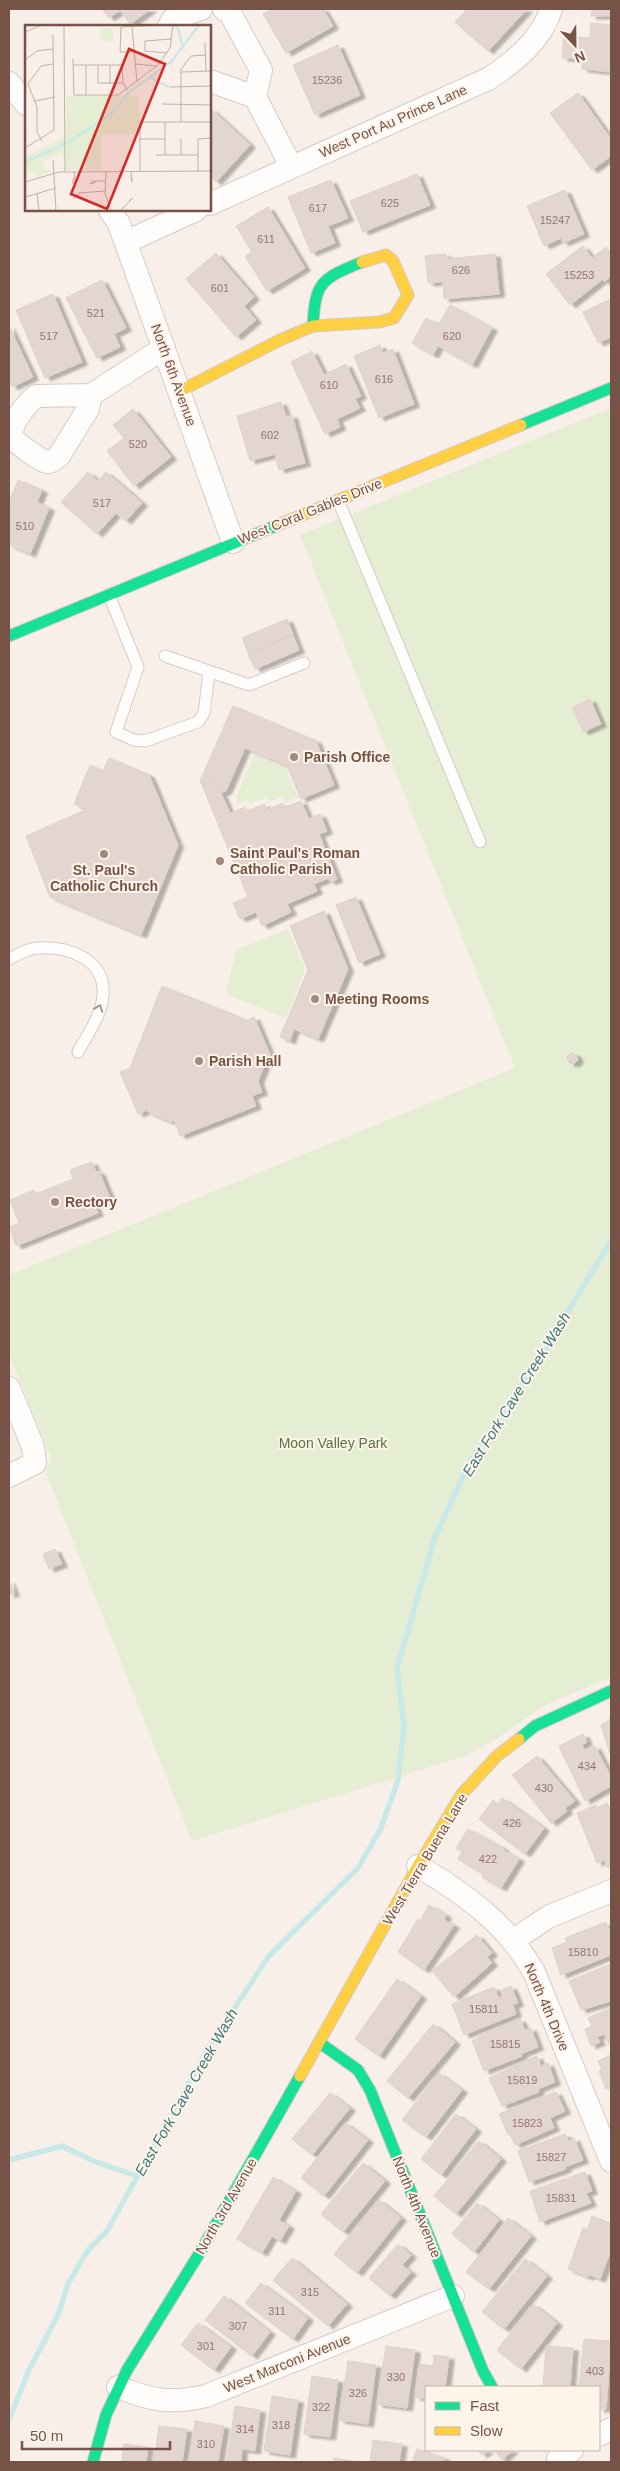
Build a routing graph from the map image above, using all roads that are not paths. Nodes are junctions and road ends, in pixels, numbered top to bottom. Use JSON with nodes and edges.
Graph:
{"nodes":[{"id":1,"x":201,"y":9,"type":"edge"},
{"id":2,"x":224,"y":9,"type":"edge"},
{"id":3,"x":551,"y":9,"type":"edge"},
{"id":4,"x":169,"y":25,"type":"edge"},
{"id":5,"x":211,"y":81,"type":"edge"},
{"id":6,"x":9,"y":83,"type":"edge"},
{"id":7,"x":255,"y":97,"type":"junction"},
{"id":8,"x":25,"y":103,"type":"edge"},
{"id":9,"x":291,"y":166,"type":"junction"},
{"id":10,"x":211,"y":204,"type":"edge"},
{"id":11,"x":111,"y":211,"type":"edge"},
{"id":12,"x":194,"y":211,"type":"edge"},
{"id":13,"x":126,"y":242,"type":"junction"},
{"id":14,"x":313,"y":326,"type":"junction"},
{"id":15,"x":164,"y":348,"type":"junction"},
{"id":16,"x":611,"y":388,"type":"edge"},
{"id":17,"x":180,"y":391,"type":"junction"},
{"id":18,"x":91,"y":395,"type":"dead end"},
{"id":19,"x":338,"y":500,"type":"junction"},
{"id":20,"x":233,"y":542,"type":"junction"},
{"id":21,"x":109,"y":595,"type":"junction"},
{"id":22,"x":9,"y":636,"type":"edge"},
{"id":23,"x":165,"y":656,"type":"dead end"},
{"id":24,"x":304,"y":663,"type":"dead end"},
{"id":25,"x":210,"y":673,"type":"junction"},
{"id":26,"x":480,"y":842,"type":"dead end"},
{"id":27,"x":9,"y":959,"type":"edge"},
{"id":28,"x":78,"y":1052,"type":"dead end"},
{"id":29,"x":9,"y":1388,"type":"edge"},
{"id":30,"x":9,"y":1476,"type":"edge"},
{"id":31,"x":611,"y":1691,"type":"edge"},
{"id":32,"x":418,"y":1866,"type":"junction"},
{"id":33,"x":611,"y":1891,"type":"edge"},
{"id":34,"x":514,"y":1940,"type":"junction"},
{"id":35,"x":370,"y":1954,"type":"joint"},
{"id":36,"x":320,"y":2043,"type":"junction"},
{"id":37,"x":611,"y":2161,"type":"edge"},
{"id":38,"x":453,"y":2296,"type":"junction"},
{"id":39,"x":491,"y":2386,"type":"edge"},
{"id":40,"x":118,"y":2388,"type":"junction"},
{"id":41,"x":93,"y":2462,"type":"edge"}],
"edges":[{"from":1,"to":4,"type":"street"},
{"from":2,"to":7,"type":"street"},
{"from":3,"to":9,"type":"street","name":"West Port Au Prince Lane"},
{"from":5,"to":7,"type":"street"},
{"from":6,"to":8,"type":"street"},
{"from":7,"to":9,"type":"street"},
{"from":9,"to":10,"type":"street","name":"West Port Au Prince Lane"},
{"from":11,"to":13,"type":"street","name":"North 6th Avenue"},
{"from":12,"to":13,"type":"street"},
{"from":13,"to":15,"type":"street","name":"North 6th Avenue"},
{"from":14,"to":14,"type":"street"},
{"from":14,"to":17,"type":"street"},
{"from":15,"to":17,"type":"street","name":"North 6th Avenue"},
{"from":15,"to":18,"type":"street"},
{"from":16,"to":19,"type":"street","name":"West Coral Gables Drive"},
{"from":17,"to":20,"type":"street","name":"North 6th Avenue"},
{"from":19,"to":20,"type":"street","name":"West Coral Gables Drive"},
{"from":19,"to":26,"type":"lane"},
{"from":20,"to":21,"type":"street","name":"West Coral Gables Drive"},
{"from":21,"to":22,"type":"street","name":"West Coral Gables Drive"},
{"from":21,"to":25,"type":"lane"},
{"from":23,"to":25,"type":"lane"},
{"from":24,"to":25,"type":"lane"},
{"from":28,"to":27,"type":"lane","one_way":true},
{"from":29,"to":30,"type":"street"},
{"from":31,"to":32,"type":"street","name":"West Tierra Buena Lane"},
{"from":32,"to":34,"type":"street","name":"North 4th Drive"},
{"from":32,"to":35,"type":"street","name":"West Tierra Buena Lane"},
{"from":33,"to":34,"type":"street"},
{"from":34,"to":37,"type":"street","name":"North 4th Drive"},
{"from":35,"to":36,"type":"street","name":"North 3rd Avenue"},
{"from":36,"to":38,"type":"street","name":"North 4th Avenue"},
{"from":36,"to":40,"type":"street","name":"North 3rd Avenue"},
{"from":38,"to":39,"type":"street","name":"North 4th Avenue"},
{"from":38,"to":40,"type":"street","name":"West Marconi Avenue"},
{"from":40,"to":41,"type":"street","name":"North 3rd Avenue"}]}
